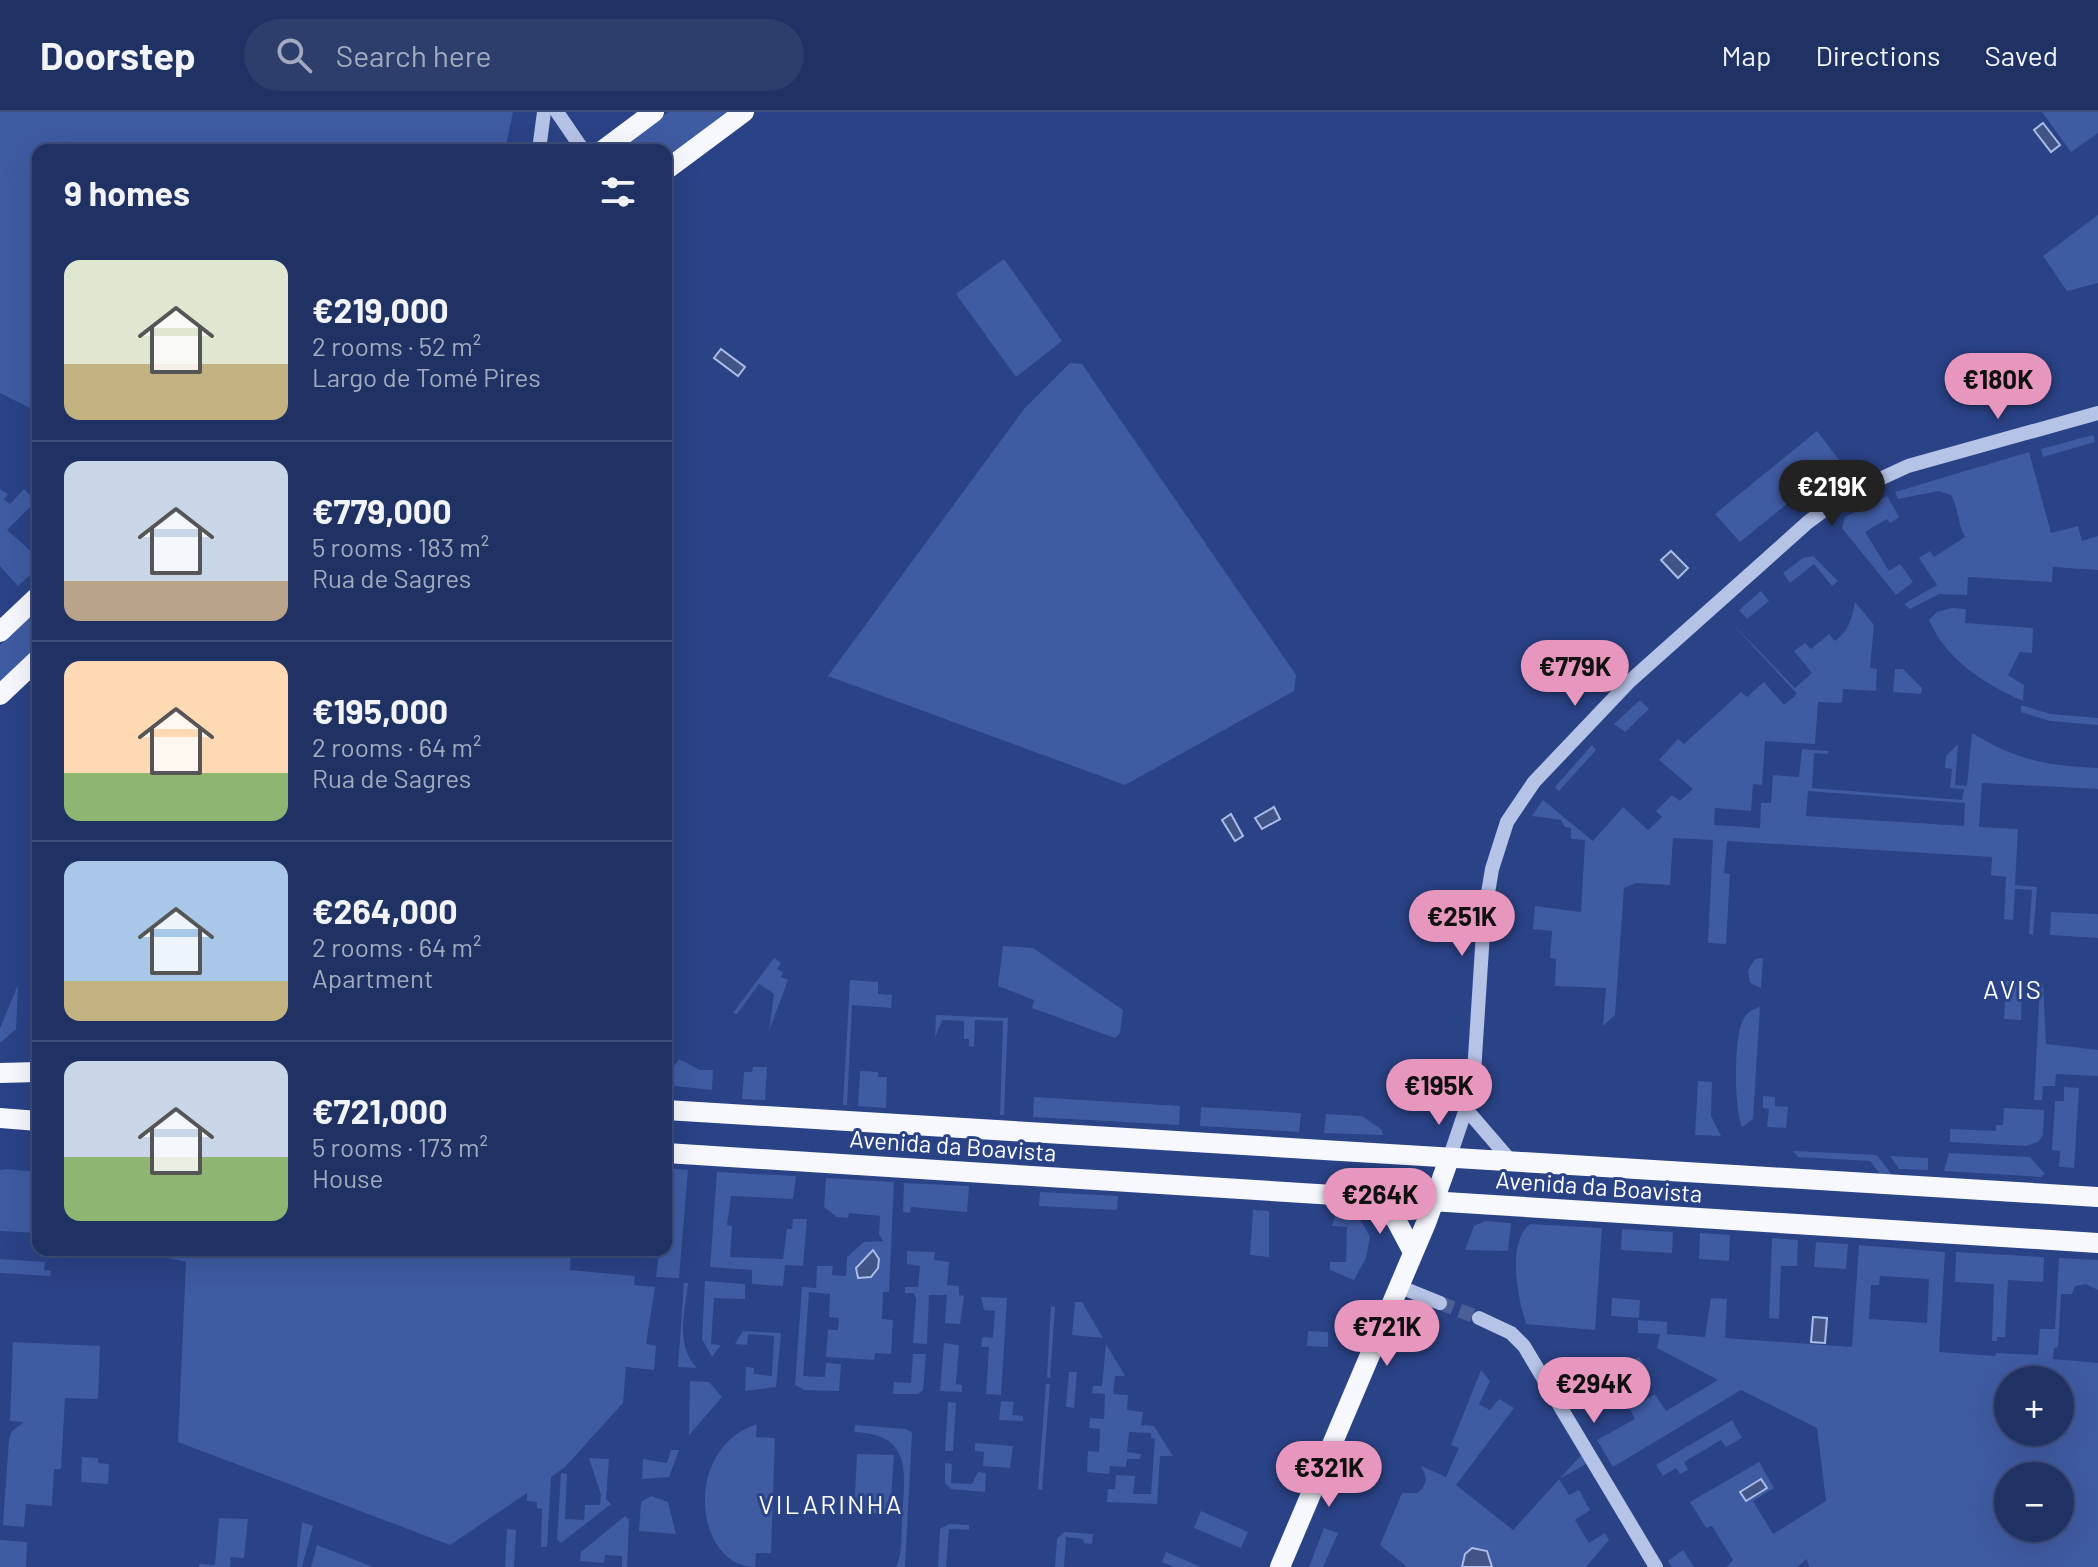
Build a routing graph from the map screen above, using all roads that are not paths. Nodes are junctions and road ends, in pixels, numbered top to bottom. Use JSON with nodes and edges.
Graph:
{"nodes":[{"id":1,"x":544,"y":112,"type":"edge"},
{"id":2,"x":557,"y":112,"type":"edge"},
{"id":3,"x":654,"y":112,"type":"edge"},
{"id":4,"x":744,"y":112,"type":"edge"},
{"id":5,"x":540,"y":144,"type":"edge"},
{"id":6,"x":579,"y":144,"type":"edge"},
{"id":7,"x":611,"y":144,"type":"edge"},
{"id":8,"x":672,"y":166,"type":"edge"},
{"id":9,"x":2098,"y":413,"type":"edge"},
{"id":10,"x":32,"y":602,"type":"edge"},
{"id":11,"x":0,"y":632,"type":"edge"},
{"id":12,"x":32,"y":665,"type":"edge"},
{"id":13,"x":0,"y":695,"type":"edge"},
{"id":14,"x":32,"y":1072,"type":"edge"},
{"id":15,"x":0,"y":1073,"type":"edge"},
{"id":16,"x":1466,"y":1109,"type":"junction"},
{"id":17,"x":672,"y":1110,"type":"edge"},
{"id":18,"x":0,"y":1118,"type":"edge"},
{"id":19,"x":32,"y":1121,"type":"edge"},
{"id":20,"x":672,"y":1153,"type":"edge"},
{"id":21,"x":1449,"y":1159,"type":"junction"},
{"id":22,"x":1510,"y":1160,"type":"junction"},
{"id":23,"x":2098,"y":1197,"type":"edge"},
{"id":24,"x":1374,"y":1198,"type":"junction"},
{"id":25,"x":1434,"y":1201,"type":"junction"},
{"id":26,"x":2098,"y":1243,"type":"edge"},
{"id":27,"x":1413,"y":1252,"type":"junction"},
{"id":28,"x":1398,"y":1286,"type":"junction"},
{"id":29,"x":1440,"y":1303,"type":"tunnel mouth"},
{"id":30,"x":1479,"y":1318,"type":"tunnel mouth"},
{"id":31,"x":1280,"y":1567,"type":"edge"},
{"id":32,"x":1656,"y":1567,"type":"edge"}],
"edges":[{"from":1,"to":5,"type":"street"},
{"from":2,"to":6,"type":"street"},
{"from":3,"to":7,"type":"main road"},
{"from":4,"to":8,"type":"main road"},
{"from":9,"to":16,"type":"street"},
{"from":10,"to":11,"type":"main road"},
{"from":12,"to":13,"type":"main road"},
{"from":14,"to":15,"type":"main road"},
{"from":16,"to":21,"type":"street"},
{"from":16,"to":22,"type":"street"},
{"from":17,"to":21,"type":"main road","name":"Avenida da Boavista"},
{"from":18,"to":19,"type":"main road"},
{"from":20,"to":24,"type":"main road","name":"Avenida da Boavista"},
{"from":21,"to":22,"type":"main road","name":"Avenida da Boavista"},
{"from":21,"to":25,"type":"main road"},
{"from":22,"to":23,"type":"main road","name":"Avenida da Boavista"},
{"from":24,"to":25,"type":"main road","name":"Avenida da Boavista"},
{"from":24,"to":27,"type":"main road"},
{"from":25,"to":26,"type":"main road","name":"Avenida da Boavista"},
{"from":25,"to":27,"type":"main road"},
{"from":27,"to":28,"type":"main road"},
{"from":28,"to":29,"type":"street"},
{"from":28,"to":31,"type":"main road"},
{"from":30,"to":32,"type":"street"}]}
